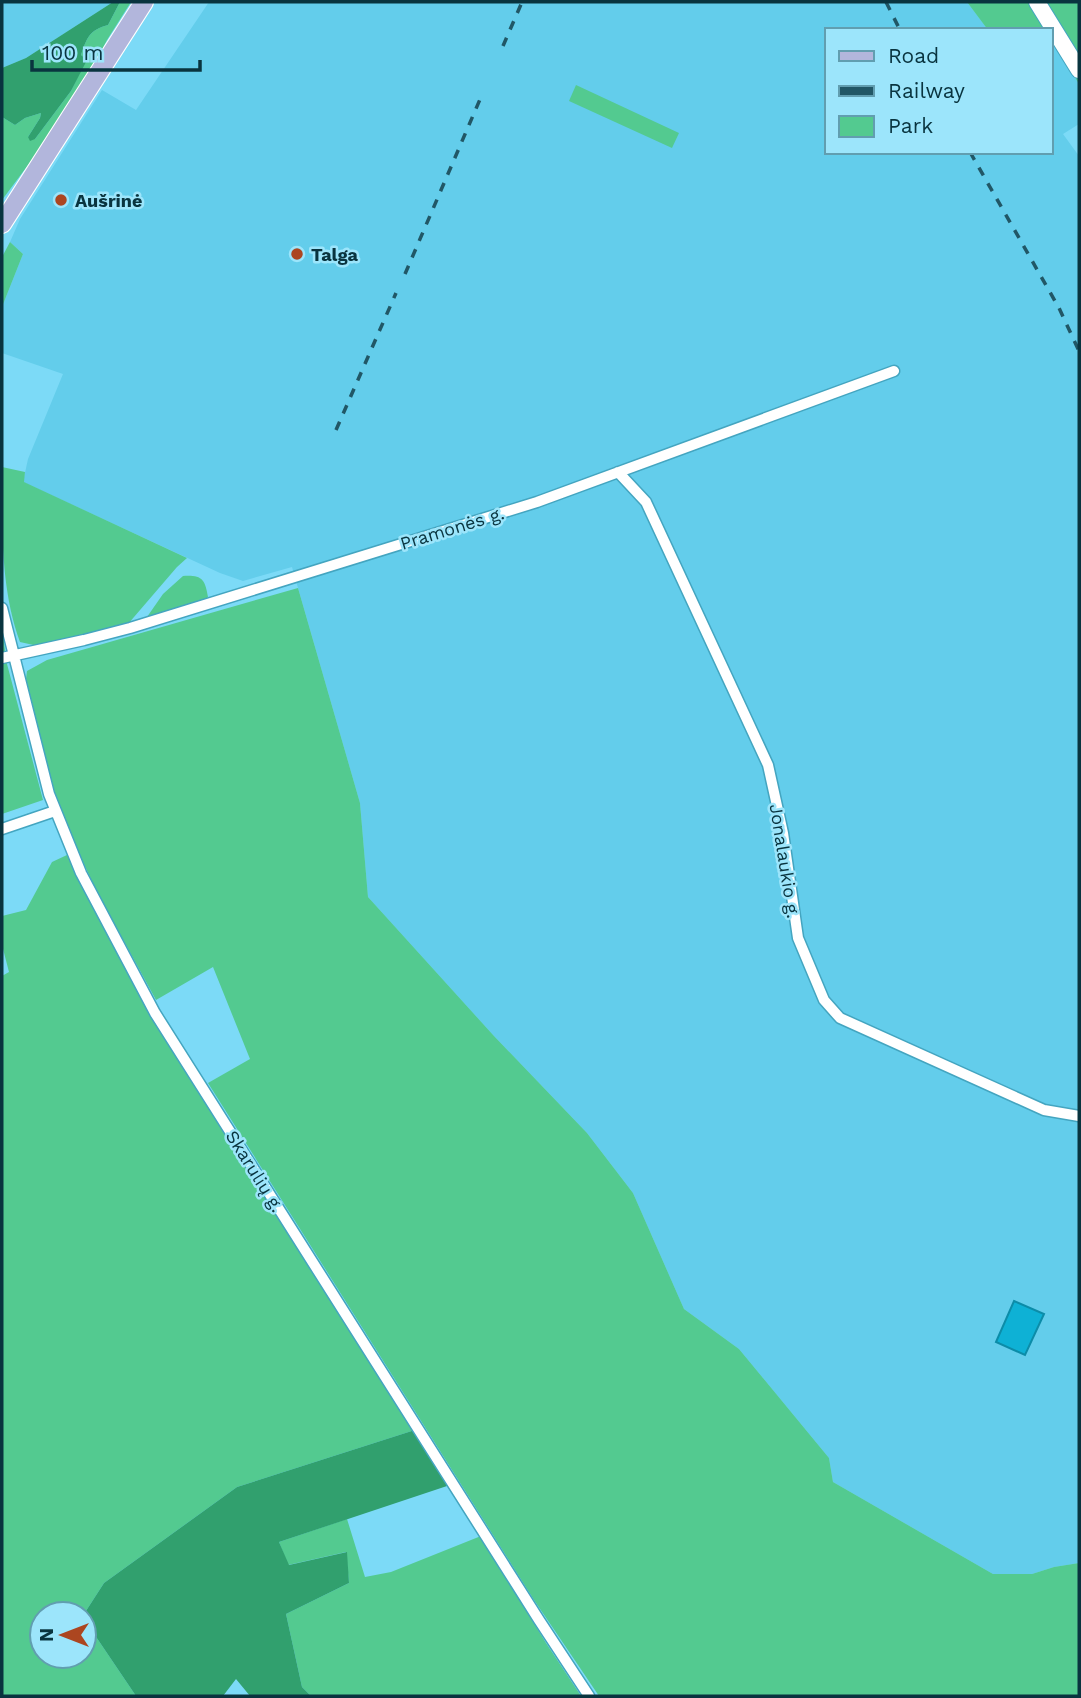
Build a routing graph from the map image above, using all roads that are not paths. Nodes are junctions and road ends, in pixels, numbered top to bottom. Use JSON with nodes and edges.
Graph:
{"nodes":[{"id":1,"x":145,"y":2,"type":"edge"},
{"id":2,"x":1037,"y":2,"type":"edge"},
{"id":3,"x":1079,"y":70,"type":"edge"},
{"id":4,"x":40,"y":164,"type":"junction"},
{"id":5,"x":2,"y":208,"type":"edge"},
{"id":6,"x":2,"y":224,"type":"edge"},
{"id":7,"x":894,"y":372,"type":"dead end"},
{"id":8,"x":618,"y":472,"type":"junction"},
{"id":9,"x":2,"y":608,"type":"edge"},
{"id":10,"x":7,"y":657,"type":"edge"},
{"id":11,"x":55,"y":811,"type":"junction"},
{"id":12,"x":2,"y":829,"type":"edge"},
{"id":13,"x":1079,"y":1116,"type":"edge"},
{"id":14,"x":589,"y":1696,"type":"edge"}],
"edges":[{"from":1,"to":4,"type":"main road"},
{"from":2,"to":3,"type":"main road"},
{"from":4,"to":5,"type":"main road"},
{"from":4,"to":6,"type":"main road"},
{"from":7,"to":8,"type":"street","name":"Pramonės g."},
{"from":8,"to":10,"type":"street","name":"Pramonės g."},
{"from":8,"to":13,"type":"street","name":"Jonalaukio g."},
{"from":9,"to":10,"type":"street","name":"Skarulių g."},
{"from":10,"to":11,"type":"street","name":"Skarulių g."},
{"from":11,"to":12,"type":"street"},
{"from":11,"to":14,"type":"street","name":"Skarulių g."}]}
